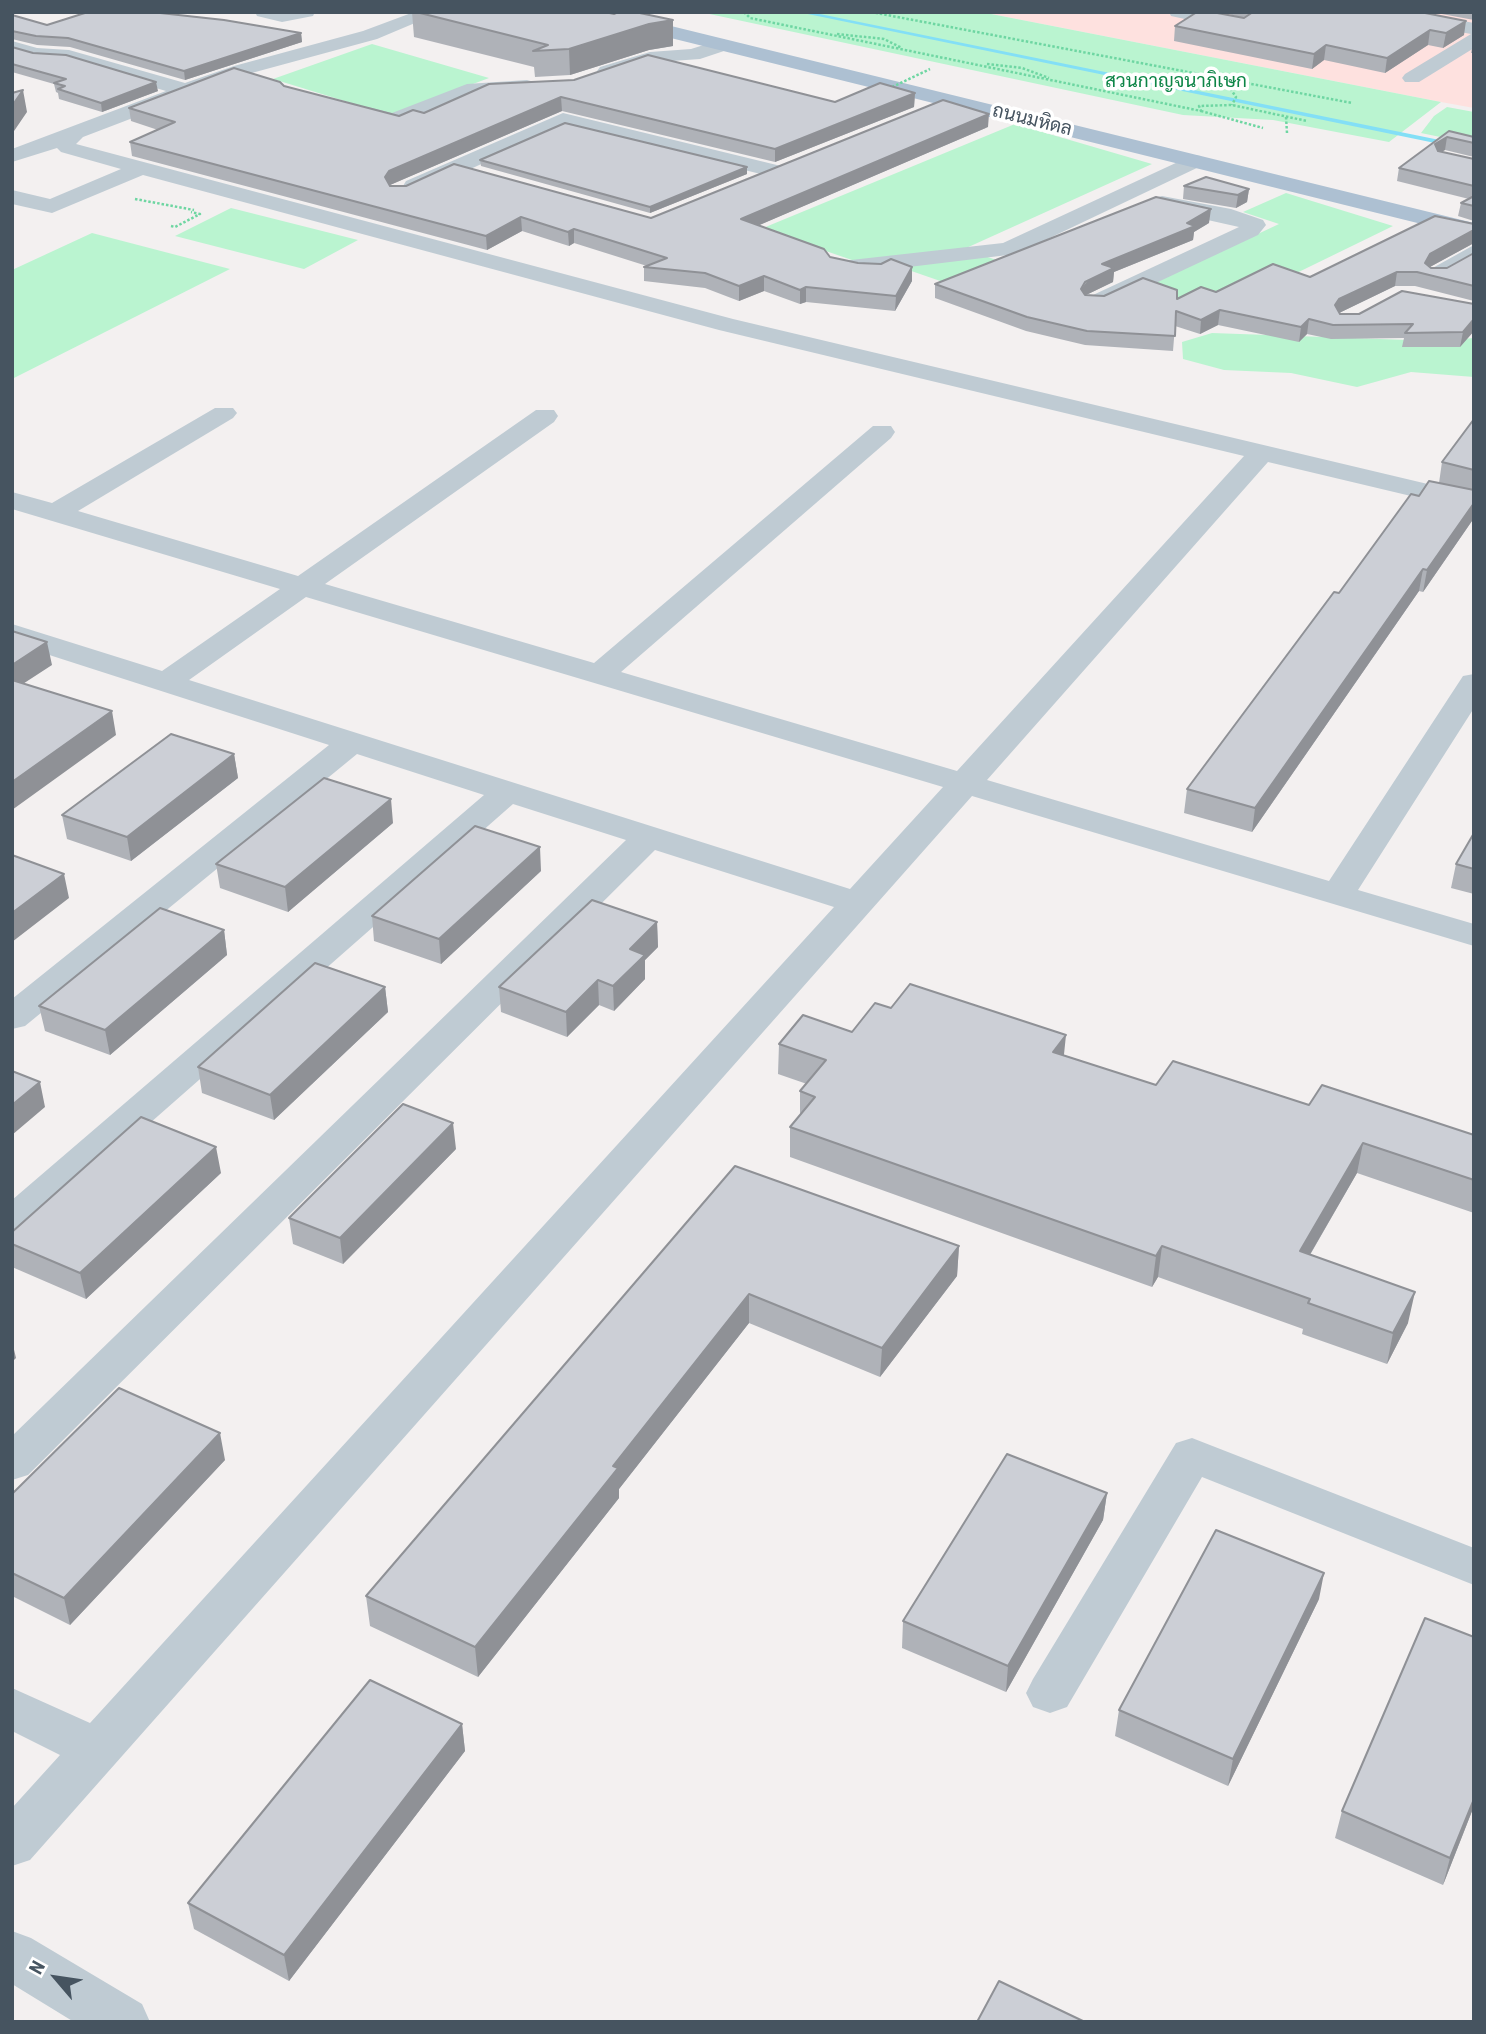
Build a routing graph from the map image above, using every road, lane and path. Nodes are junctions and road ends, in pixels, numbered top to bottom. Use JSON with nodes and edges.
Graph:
{"nodes":[{"id":1,"x":264,"y":12,"type":"edge"},
{"id":2,"x":306,"y":12,"type":"edge"},
{"id":3,"x":432,"y":12,"type":"edge"},
{"id":4,"x":589,"y":12,"type":"edge"},
{"id":5,"x":646,"y":12,"type":"edge"},
{"id":6,"x":744,"y":12,"type":"edge"},
{"id":7,"x":872,"y":12,"type":"edge"},
{"id":8,"x":1178,"y":12,"type":"edge"},
{"id":9,"x":1398,"y":13,"type":"edge"},
{"id":10,"x":1241,"y":25,"type":"edge"},
{"id":11,"x":1474,"y":29,"type":"edge"},
{"id":12,"x":822,"y":33,"type":"junction"},
{"id":13,"x":1474,"y":39,"type":"edge"},
{"id":14,"x":723,"y":45,"type":"junction"},
{"id":15,"x":12,"y":47,"type":"edge"},
{"id":16,"x":906,"y":51,"type":"junction"},
{"id":17,"x":930,"y":69,"type":"dead end"},
{"id":18,"x":1190,"y":72,"type":"junction"},
{"id":19,"x":1412,"y":78,"type":"dead end"},
{"id":20,"x":584,"y":80,"type":"edge"},
{"id":21,"x":548,"y":85,"type":"edge"},
{"id":22,"x":186,"y":90,"type":"junction"},
{"id":23,"x":886,"y":90,"type":"edge"},
{"id":24,"x":950,"y":101,"type":"junction"},
{"id":25,"x":1352,"y":103,"type":"dead end"},
{"id":26,"x":1232,"y":105,"type":"junction"},
{"id":27,"x":343,"y":106,"type":"edge"},
{"id":28,"x":1201,"y":111,"type":"junction"},
{"id":29,"x":913,"y":116,"type":"edge"},
{"id":30,"x":1286,"y":117,"type":"junction"},
{"id":31,"x":1307,"y":121,"type":"dead end"},
{"id":32,"x":1263,"y":128,"type":"dead end"},
{"id":33,"x":1287,"y":133,"type":"dead end"},
{"id":34,"x":67,"y":137,"type":"junction"},
{"id":35,"x":12,"y":156,"type":"edge"},
{"id":36,"x":1193,"y":161,"type":"junction"},
{"id":37,"x":802,"y":162,"type":"edge"},
{"id":38,"x":1282,"y":165,"type":"junction"},
{"id":39,"x":143,"y":167,"type":"junction"},
{"id":40,"x":453,"y":168,"type":"junction"},
{"id":41,"x":777,"y":172,"type":"junction"},
{"id":42,"x":1261,"y":177,"type":"junction"},
{"id":43,"x":492,"y":179,"type":"edge"},
{"id":44,"x":740,"y":187,"type":"edge"},
{"id":45,"x":399,"y":192,"type":"edge"},
{"id":46,"x":1124,"y":194,"type":"junction"},
{"id":47,"x":12,"y":197,"type":"edge"},
{"id":48,"x":131,"y":198,"type":"dead end"},
{"id":49,"x":1474,"y":212,"type":"edge"},
{"id":50,"x":171,"y":226,"type":"dead end"},
{"id":51,"x":1474,"y":230,"type":"edge"},
{"id":52,"x":1474,"y":252,"type":"edge"},
{"id":53,"x":838,"y":264,"type":"edge"},
{"id":54,"x":1437,"y":275,"type":"edge"},
{"id":55,"x":1094,"y":303,"type":"edge"},
{"id":56,"x":224,"y":413,"type":"dead end"},
{"id":57,"x":545,"y":416,"type":"dead end"},
{"id":58,"x":882,"y":432,"type":"dead end"},
{"id":59,"x":1261,"y":454,"type":"junction"},
{"id":60,"x":12,"y":500,"type":"edge"},
{"id":61,"x":1474,"y":503,"type":"edge"},
{"id":62,"x":56,"y":512,"type":"junction"},
{"id":63,"x":305,"y":586,"type":"junction"},
{"id":64,"x":12,"y":633,"type":"edge"},
{"id":65,"x":600,"y":674,"type":"junction"},
{"id":66,"x":166,"y":682,"type":"junction"},
{"id":67,"x":1474,"y":683,"type":"edge"},
{"id":68,"x":352,"y":742,"type":"junction"},
{"id":69,"x":965,"y":783,"type":"junction"},
{"id":70,"x":507,"y":792,"type":"junction"},
{"id":71,"x":649,"y":837,"type":"junction"},
{"id":72,"x":1338,"y":894,"type":"junction"},
{"id":73,"x":858,"y":903,"type":"junction"},
{"id":74,"x":1474,"y":935,"type":"edge"},
{"id":75,"x":12,"y":1018,"type":"edge"},
{"id":76,"x":12,"y":1222,"type":"edge"},
{"id":77,"x":12,"y":1463,"type":"edge"},
{"id":78,"x":1474,"y":1567,"type":"edge"},
{"id":79,"x":1050,"y":1693,"type":"dead end"},
{"id":80,"x":12,"y":1708,"type":"edge"},
{"id":81,"x":97,"y":1750,"type":"junction"},
{"id":82,"x":12,"y":1843,"type":"edge"},
{"id":83,"x":12,"y":1955,"type":"edge"},
{"id":84,"x":123,"y":2022,"type":"edge"}],
"edges":[{"from":1,"to":2,"type":"street"},
{"from":3,"to":22,"type":"street"},
{"from":4,"to":14,"type":"main road","name":"ถนนมหิดล"},
{"from":5,"to":38,"type":"main road","name":"ถนนมหิดล"},
{"from":6,"to":12,"type":"path"},
{"from":7,"to":18,"type":"path"},
{"from":8,"to":10,"type":"street"},
{"from":9,"to":11,"type":"street"},
{"from":12,"to":16,"type":"path"},
{"from":12,"to":16,"type":"path"},
{"from":13,"to":19,"type":"street"},
{"from":14,"to":20,"type":"street"},
{"from":14,"to":24,"type":"main road","name":"ถนนมหิดล"},
{"from":15,"to":22,"type":"street"},
{"from":16,"to":28,"type":"path"},
{"from":17,"to":23,"type":"path","bridge":true},
{"from":18,"to":25,"type":"path"},
{"from":18,"to":26,"type":"path"},
{"from":21,"to":27,"type":"street"},
{"from":22,"to":34,"type":"street"},
{"from":24,"to":29,"type":"street"},
{"from":24,"to":36,"type":"main road","name":"ถนนมหิดล"},
{"from":26,"to":28,"type":"path"},
{"from":26,"to":30,"type":"path"},
{"from":28,"to":32,"type":"path"},
{"from":30,"to":31,"type":"path"},
{"from":30,"to":33,"type":"path"},
{"from":34,"to":35,"type":"street"},
{"from":34,"to":39,"type":"street"},
{"from":36,"to":42,"type":"main road","name":"ถนนมหิดล"},
{"from":36,"to":46,"type":"street"},
{"from":37,"to":41,"type":"street"},
{"from":38,"to":42,"type":"main road"},
{"from":38,"to":49,"type":"main road","name":"ถนนมหิดล"},
{"from":39,"to":47,"type":"street"},
{"from":39,"to":59,"type":"street"},
{"from":40,"to":41,"type":"street"},
{"from":40,"to":43,"type":"street"},
{"from":40,"to":45,"type":"street"},
{"from":41,"to":44,"type":"street"},
{"from":42,"to":51,"type":"main road","name":"ถนนมหิดล"},
{"from":46,"to":53,"type":"street"},
{"from":46,"to":55,"type":"street"},
{"from":48,"to":50,"type":"path"},
{"from":52,"to":54,"type":"street"},
{"from":56,"to":62,"type":"street"},
{"from":57,"to":63,"type":"street"},
{"from":58,"to":65,"type":"lane"},
{"from":59,"to":61,"type":"street"},
{"from":59,"to":69,"type":"street"},
{"from":60,"to":62,"type":"street"},
{"from":62,"to":63,"type":"street"},
{"from":63,"to":65,"type":"street"},
{"from":63,"to":66,"type":"street"},
{"from":64,"to":66,"type":"lane"},
{"from":65,"to":69,"type":"street"},
{"from":66,"to":68,"type":"lane"},
{"from":67,"to":72,"type":"street"},
{"from":68,"to":70,"type":"lane"},
{"from":68,"to":75,"type":"street"},
{"from":69,"to":72,"type":"street"},
{"from":69,"to":73,"type":"street"},
{"from":70,"to":71,"type":"lane"},
{"from":70,"to":76,"type":"street"},
{"from":71,"to":73,"type":"lane"},
{"from":71,"to":77,"type":"street"},
{"from":72,"to":74,"type":"street"},
{"from":73,"to":81,"type":"street"},
{"from":78,"to":79,"type":"street"},
{"from":80,"to":81,"type":"street"},
{"from":81,"to":82,"type":"street"},
{"from":83,"to":84,"type":"street"}]}
